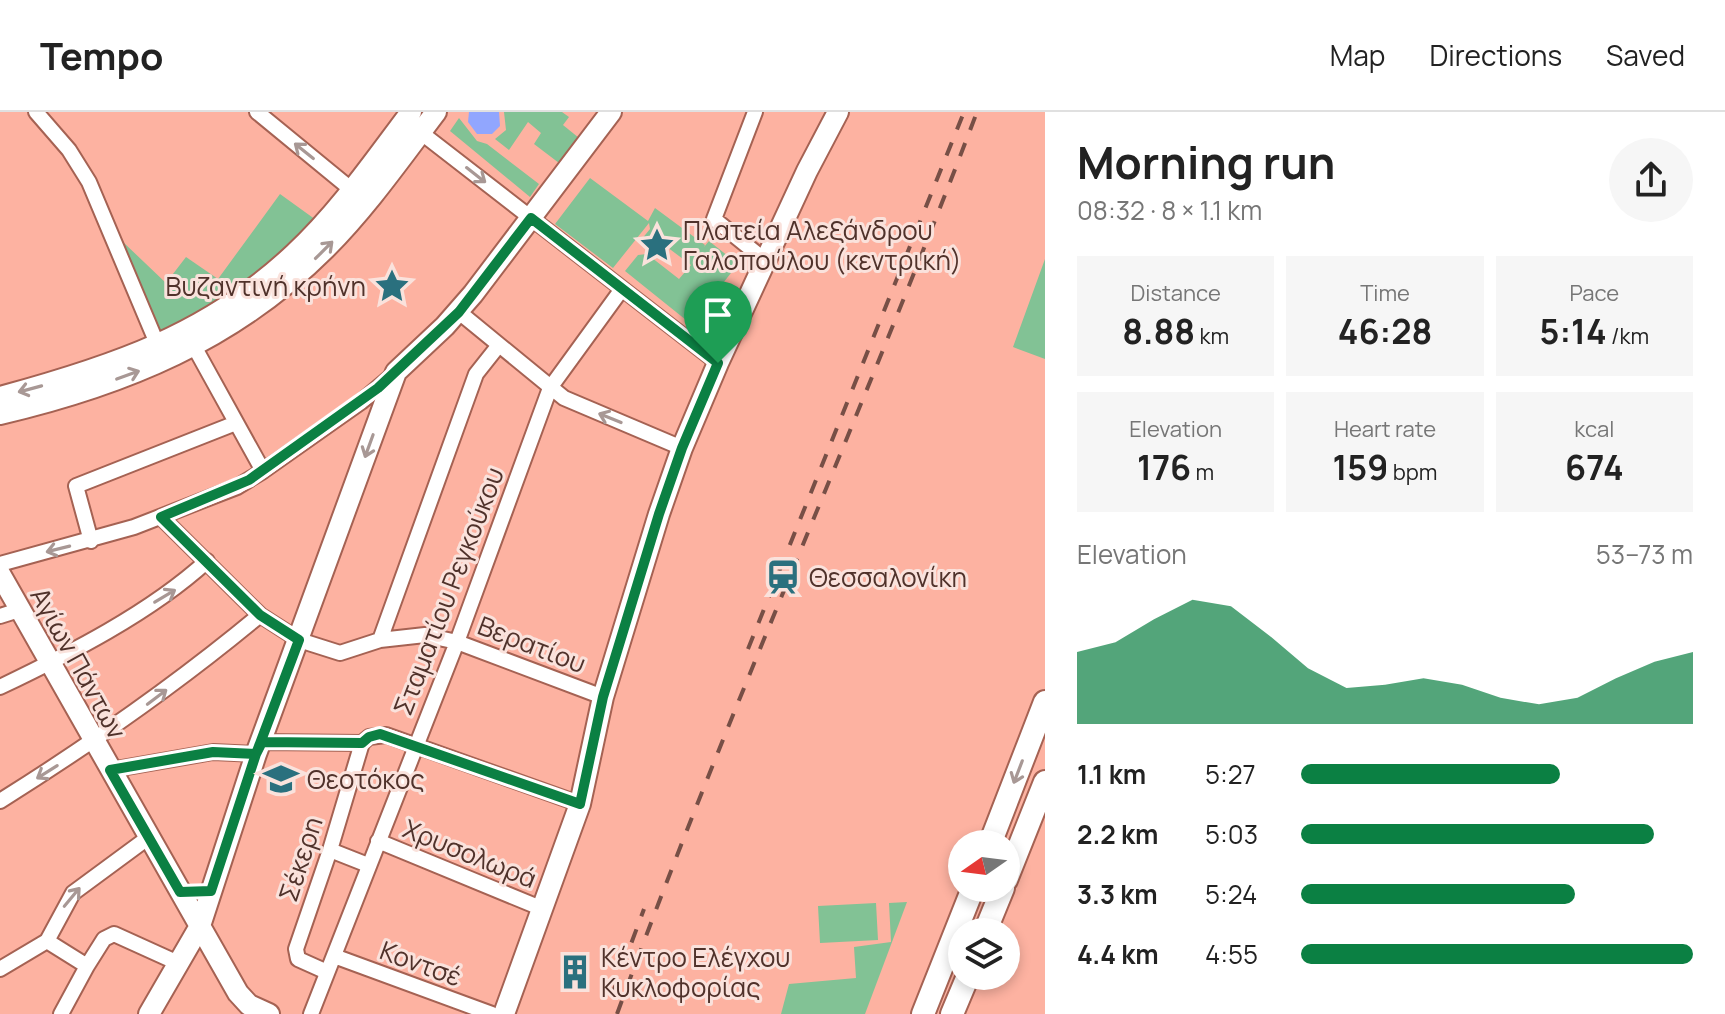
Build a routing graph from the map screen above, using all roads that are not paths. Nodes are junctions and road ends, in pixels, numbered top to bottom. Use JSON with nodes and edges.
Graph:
{"nodes":[{"id":1,"x":36,"y":112,"type":"edge"},
{"id":2,"x":257,"y":112,"type":"edge"},
{"id":3,"x":436,"y":112,"type":"edge"},
{"id":4,"x":611,"y":112,"type":"edge"},
{"id":5,"x":755,"y":112,"type":"edge"},
{"id":6,"x":838,"y":112,"type":"edge"},
{"id":7,"x":412,"y":121,"type":"edge"},
{"id":8,"x":352,"y":190,"type":"junction"},
{"id":9,"x":531,"y":218,"type":"junction"},
{"id":10,"x":766,"y":261,"type":"junction"},
{"id":11,"x":622,"y":289,"type":"junction"},
{"id":12,"x":459,"y":312,"type":"junction"},
{"id":13,"x":190,"y":340,"type":"junction"},
{"id":14,"x":499,"y":345,"type":"junction"},
{"id":15,"x":161,"y":353,"type":"junction"},
{"id":16,"x":718,"y":363,"type":"junction"},
{"id":17,"x":396,"y":372,"type":"junction"},
{"id":18,"x":550,"y":388,"type":"junction"},
{"id":19,"x":0,"y":397,"type":"edge"},
{"id":20,"x":0,"y":414,"type":"edge"},
{"id":21,"x":236,"y":423,"type":"junction"},
{"id":22,"x":682,"y":448,"type":"junction"},
{"id":23,"x":263,"y":471,"type":"junction"},
{"id":24,"x":161,"y":517,"type":"junction"},
{"id":25,"x":91,"y":541,"type":"junction"},
{"id":26,"x":207,"y":561,"type":"junction"},
{"id":27,"x":0,"y":564,"type":"edge"},
{"id":28,"x":0,"y":574,"type":"edge"},
{"id":29,"x":10,"y":613,"type":"edge"},
{"id":30,"x":260,"y":615,"type":"junction"},
{"id":31,"x":299,"y":640,"type":"junction"},
{"id":32,"x":380,"y":640,"type":"junction"},
{"id":33,"x":457,"y":642,"type":"junction"},
{"id":34,"x":50,"y":664,"type":"junction"},
{"id":35,"x":0,"y":687,"type":"edge"},
{"id":36,"x":603,"y":697,"type":"junction"},
{"id":37,"x":1045,"y":702,"type":"edge"},
{"id":38,"x":94,"y":742,"type":"junction"},
{"id":39,"x":362,"y":743,"type":"junction"},
{"id":40,"x":414,"y":747,"type":"junction"},
{"id":41,"x":259,"y":748,"type":"junction"},
{"id":42,"x":110,"y":770,"type":"junction"},
{"id":43,"x":1045,"y":782,"type":"edge"},
{"id":44,"x":0,"y":801,"type":"edge"},
{"id":45,"x":580,"y":804,"type":"junction"},
{"id":46,"x":995,"y":830,"type":"edge"},
{"id":47,"x":149,"y":837,"type":"junction"},
{"id":48,"x":378,"y":841,"type":"junction"},
{"id":49,"x":1020,"y":845,"type":"edge"},
{"id":50,"x":330,"y":850,"type":"junction"},
{"id":51,"x":368,"y":865,"type":"junction"},
{"id":52,"x":211,"y":891,"type":"junction"},
{"id":53,"x":180,"y":892,"type":"junction"},
{"id":54,"x":967,"y":902,"type":"edge"},
{"id":55,"x":543,"y":909,"type":"junction"},
{"id":56,"x":200,"y":926,"type":"junction"},
{"id":57,"x":47,"y":941,"type":"junction"},
{"id":58,"x":334,"y":956,"type":"junction"},
{"id":59,"x":178,"y":963,"type":"junction"},
{"id":60,"x":87,"y":966,"type":"junction"},
{"id":61,"x":0,"y":969,"type":"edge"},
{"id":62,"x":327,"y":972,"type":"junction"},
{"id":63,"x":962,"y":990,"type":"edge"},
{"id":64,"x":61,"y":1014,"type":"edge"},
{"id":65,"x":149,"y":1014,"type":"edge"},
{"id":66,"x":269,"y":1014,"type":"edge"},
{"id":67,"x":311,"y":1014,"type":"edge"},
{"id":68,"x":492,"y":1014,"type":"edge"},
{"id":69,"x":504,"y":1014,"type":"edge"},
{"id":70,"x":923,"y":1014,"type":"edge"},
{"id":71,"x":952,"y":1014,"type":"edge"}],
"edges":[{"from":1,"to":15,"type":"street"},
{"from":8,"to":2,"type":"street","one_way":true},
{"from":3,"to":7,"type":"street"},
{"from":4,"to":9,"type":"street"},
{"from":5,"to":10,"type":"street"},
{"from":6,"to":10,"type":"street"},
{"from":7,"to":8,"type":"street"},
{"from":7,"to":9,"type":"street","one_way":true},
{"from":13,"to":7,"type":"street","one_way":true},
{"from":8,"to":13,"type":"street"},
{"from":9,"to":11,"type":"street"},
{"from":9,"to":12,"type":"street"},
{"from":10,"to":16,"type":"street"},
{"from":11,"to":16,"type":"street"},
{"from":11,"to":18,"type":"street","name":"Σταματίου Ρεγκούκου"},
{"from":12,"to":14,"type":"street"},
{"from":12,"to":17,"type":"street"},
{"from":13,"to":15,"type":"street"},
{"from":13,"to":21,"type":"street"},
{"from":14,"to":18,"type":"street"},
{"from":14,"to":32,"type":"street"},
{"from":15,"to":19,"type":"street","one_way":true},
{"from":20,"to":15,"type":"street","one_way":true},
{"from":16,"to":22,"type":"street"},
{"from":17,"to":23,"type":"street"},
{"from":17,"to":31,"type":"street","one_way":true},
{"from":22,"to":18,"type":"street","one_way":true},
{"from":18,"to":33,"type":"street","name":"Σταματίου Ρεγκούκου"},
{"from":21,"to":23,"type":"street"},
{"from":21,"to":25,"type":"street"},
{"from":22,"to":36,"type":"street"},
{"from":23,"to":24,"type":"street"},
{"from":24,"to":25,"type":"street"},
{"from":24,"to":26,"type":"street","name":"Βερατίου"},
{"from":25,"to":27,"type":"street","one_way":true},
{"from":26,"to":30,"type":"street","name":"Βερατίου"},
{"from":34,"to":26,"type":"street","one_way":true},
{"from":28,"to":29,"type":"street","name":"Αγίων Πάντων"},
{"from":29,"to":34,"type":"street","name":"Αγίων Πάντων"},
{"from":30,"to":31,"type":"street","name":"Βερατίου"},
{"from":38,"to":30,"type":"street","one_way":true},
{"from":31,"to":32,"type":"street","name":"Βερατίου"},
{"from":31,"to":41,"type":"street"},
{"from":32,"to":33,"type":"street","name":"Βερατίου"},
{"from":33,"to":36,"type":"street","name":"Βερατίου"},
{"from":33,"to":40,"type":"street","name":"Σταματίου Ρεγκούκου"},
{"from":34,"to":35,"type":"street"},
{"from":34,"to":38,"type":"street","name":"Αγίων Πάντων"},
{"from":36,"to":45,"type":"street"},
{"from":37,"to":46,"type":"main road","one_way":true},
{"from":38,"to":42,"type":"street","name":"Αγίων Πάντων"},
{"from":38,"to":44,"type":"street","one_way":true},
{"from":39,"to":40,"type":"street"},
{"from":39,"to":41,"type":"street"},
{"from":39,"to":50,"type":"street","name":"Σέκερη"},
{"from":40,"to":45,"type":"street"},
{"from":40,"to":48,"type":"street","name":"Σταματίου Ρεγκούκου"},
{"from":41,"to":42,"type":"street"},
{"from":41,"to":52,"type":"street"},
{"from":42,"to":47,"type":"street","name":"Αγίων Πάντων"},
{"from":43,"to":49,"type":"main road"},
{"from":45,"to":55,"type":"street"},
{"from":47,"to":53,"type":"street","name":"Αγίων Πάντων"},
{"from":57,"to":47,"type":"street","one_way":true},
{"from":48,"to":51,"type":"street","name":"Σταματίου Ρεγκούκου"},
{"from":48,"to":55,"type":"street","name":"Χρυσολωρά"},
{"from":50,"to":51,"type":"street"},
{"from":50,"to":62,"type":"street","name":"Σέκερη"},
{"from":51,"to":58,"type":"street","name":"Σταματίου Ρεγκούκου"},
{"from":52,"to":53,"type":"street"},
{"from":52,"to":56,"type":"street"},
{"from":53,"to":56,"type":"street","name":"Αγίων Πάντων"},
{"from":54,"to":70,"type":"main road"},
{"from":55,"to":69,"type":"street"},
{"from":56,"to":59,"type":"street"},
{"from":56,"to":66,"type":"street","name":"Αγίων Πάντων"},
{"from":57,"to":60,"type":"street"},
{"from":57,"to":61,"type":"street"},
{"from":58,"to":62,"type":"street","name":"Σταματίου Ρεγκούκου"},
{"from":58,"to":68,"type":"street","name":"Κοντσέ"},
{"from":59,"to":60,"type":"street"},
{"from":59,"to":65,"type":"street"},
{"from":60,"to":64,"type":"street"},
{"from":62,"to":67,"type":"street","name":"Σταματίου Ρεγκούκου"},
{"from":63,"to":71,"type":"main road"}]}
